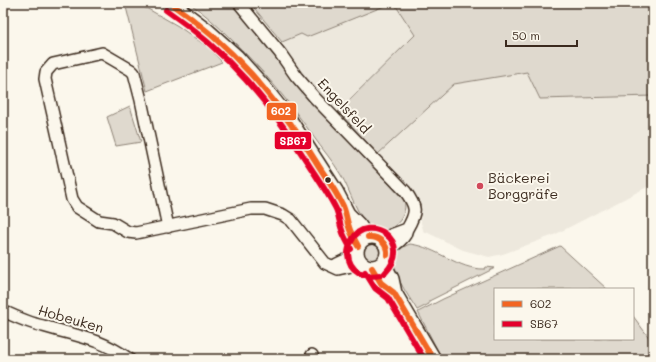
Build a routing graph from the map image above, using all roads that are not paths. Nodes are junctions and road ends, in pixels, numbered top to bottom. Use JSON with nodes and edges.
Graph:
{"nodes":[{"id":1,"x":170,"y":3,"type":"edge"},
{"id":2,"x":239,"y":3,"type":"edge"},
{"id":3,"x":168,"y":227,"type":"junction"},
{"id":4,"x":370,"y":253,"type":"junction"},
{"id":5,"x":3,"y":311,"type":"edge"},
{"id":6,"x":129,"y":359,"type":"edge"},
{"id":7,"x":433,"y":359,"type":"edge"}],
"edges":[{"from":1,"to":4,"type":"main road"},
{"from":2,"to":4,"type":"street","name":"Engelsfeld"},
{"from":3,"to":3,"type":"street"},
{"from":3,"to":4,"type":"street","name":"Engelsfeld"},
{"from":4,"to":7,"type":"main road"},
{"from":5,"to":6,"type":"street","name":"Hobeuken"}]}
